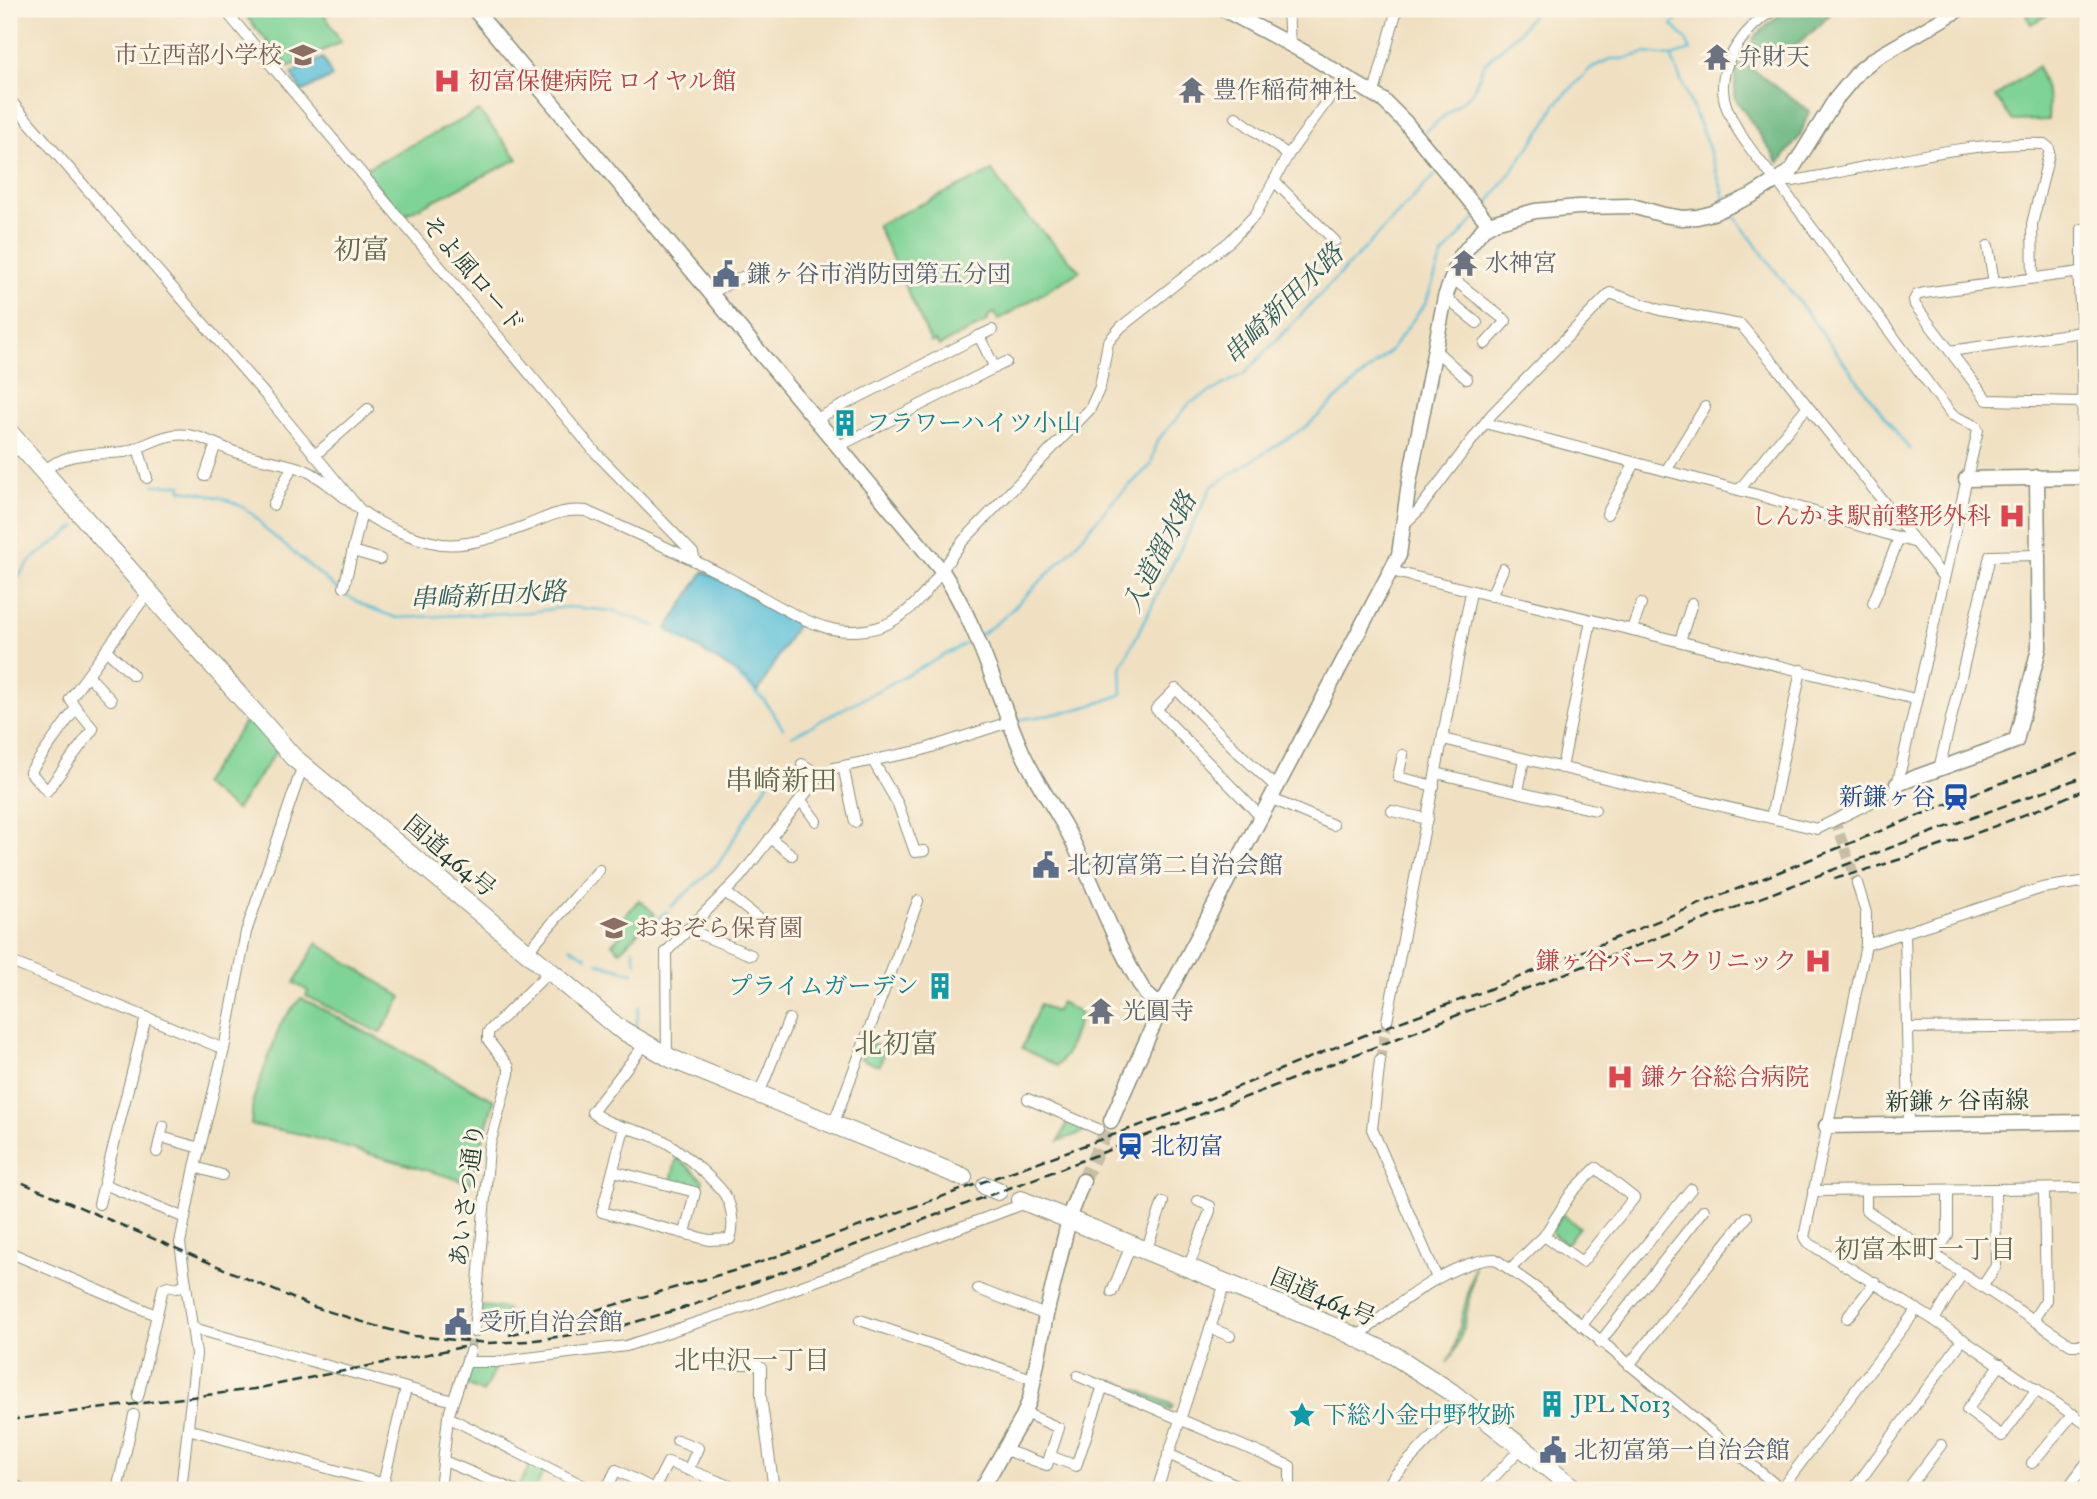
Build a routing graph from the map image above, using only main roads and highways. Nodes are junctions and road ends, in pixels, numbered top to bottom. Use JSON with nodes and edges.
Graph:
{"nodes":[{"id":1,"x":13,"y":445,"type":"edge"},
{"id":2,"x":963,"y":1177,"type":"dead end"},
{"id":3,"x":1024,"y":1201,"type":"road end"},
{"id":4,"x":1577,"y":1490,"type":"edge"}],
"edges":[{"from":1,"to":2,"type":"highway","name":"国道464号"},
{"from":3,"to":4,"type":"highway","name":"国道464号"}]}
